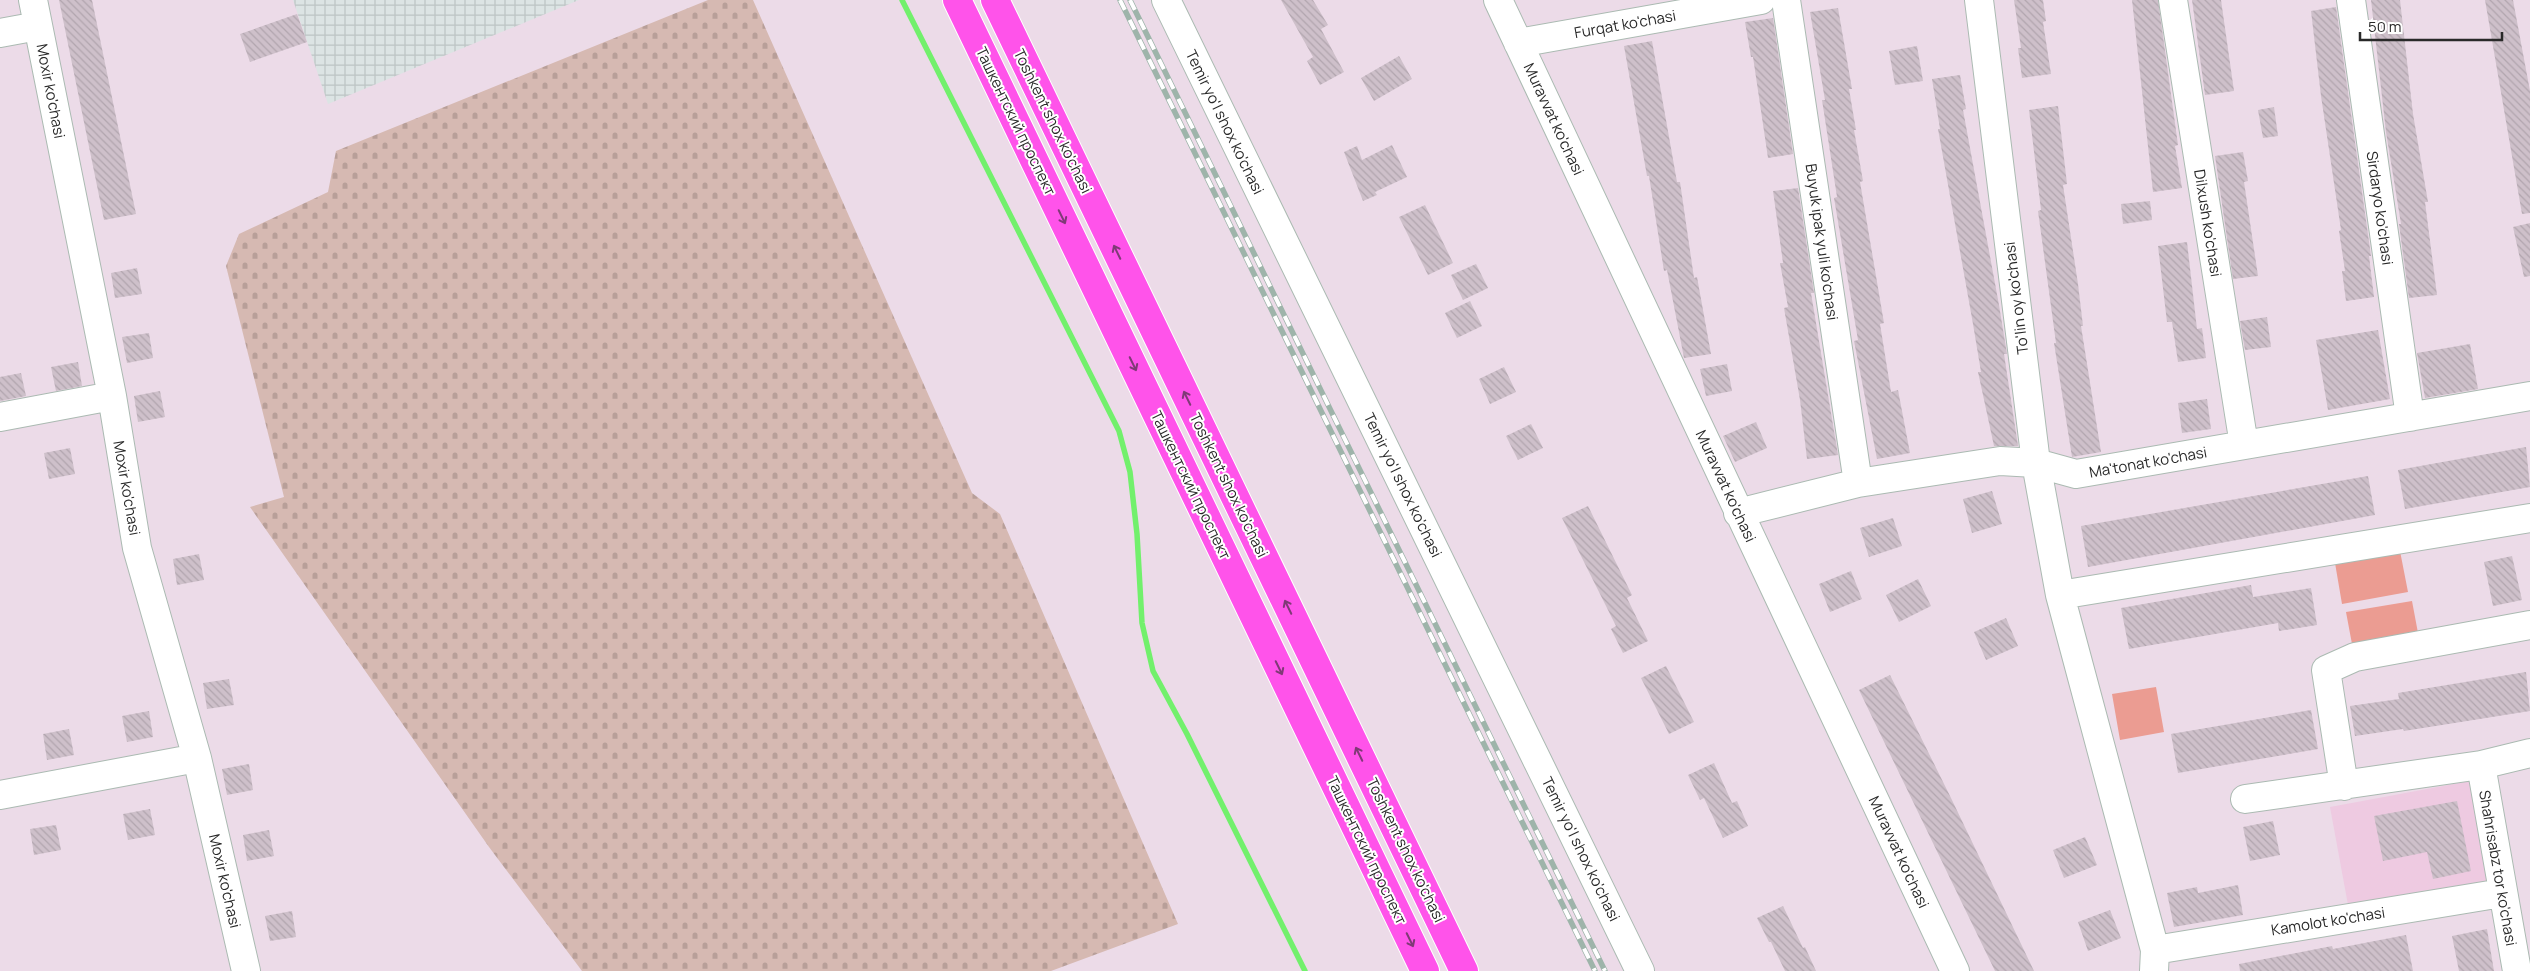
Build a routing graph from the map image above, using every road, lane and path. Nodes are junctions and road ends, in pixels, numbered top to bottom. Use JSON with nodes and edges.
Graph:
{"nodes":[{"id":1,"x":33,"y":0,"type":"edge"},
{"id":2,"x":957,"y":0,"type":"edge"},
{"id":3,"x":995,"y":0,"type":"edge"},
{"id":4,"x":1166,"y":0,"type":"edge"},
{"id":5,"x":1498,"y":0,"type":"edge"},
{"id":6,"x":1761,"y":0,"type":"edge"},
{"id":7,"x":1786,"y":0,"type":"edge"},
{"id":8,"x":1979,"y":0,"type":"edge"},
{"id":9,"x":2173,"y":0,"type":"edge"},
{"id":10,"x":2350,"y":0,"type":"edge"},
{"id":11,"x":38,"y":26,"type":"junction"},
{"id":12,"x":0,"y":33,"type":"edge"},
{"id":13,"x":1518,"y":43,"type":"junction"},
{"id":14,"x":112,"y":396,"type":"junction"},
{"id":15,"x":2530,"y":396,"type":"edge"},
{"id":16,"x":0,"y":417,"type":"edge"},
{"id":17,"x":2410,"y":417,"type":"junction"},
{"id":18,"x":2244,"y":445,"type":"junction"},
{"id":19,"x":2036,"y":463,"type":"junction"},
{"id":20,"x":1858,"y":483,"type":"junction"},
{"id":21,"x":1738,"y":513,"type":"junction"},
{"id":22,"x":2530,"y":518,"type":"edge"},
{"id":23,"x":2060,"y":595,"type":"junction"},
{"id":24,"x":2530,"y":625,"type":"edge"},
{"id":25,"x":2530,"y":753,"type":"edge"},
{"id":26,"x":196,"y":758,"type":"junction"},
{"id":27,"x":2481,"y":765,"type":"junction"},
{"id":28,"x":2344,"y":786,"type":"junction"},
{"id":29,"x":0,"y":795,"type":"edge"},
{"id":30,"x":2245,"y":799,"type":"dead end"},
{"id":31,"x":2502,"y":893,"type":"junction"},
{"id":32,"x":2520,"y":956,"type":"edge"},
{"id":33,"x":2154,"y":960,"type":"edge"},
{"id":34,"x":246,"y":971,"type":"edge"},
{"id":35,"x":1425,"y":971,"type":"edge"},
{"id":36,"x":1464,"y":971,"type":"edge"},
{"id":37,"x":1640,"y":971,"type":"edge"},
{"id":38,"x":1955,"y":971,"type":"edge"}],
"edges":[{"from":1,"to":11,"type":"street","name":"Moxir ko'chasi"},
{"from":2,"to":35,"type":"highway","name":"Ташкентский проспект","one_way":true},
{"from":36,"to":3,"type":"highway","name":"Toshkent shox ko'chasi","one_way":true},
{"from":4,"to":37,"type":"street","name":"Temir yo'l shox ko'chasi"},
{"from":5,"to":13,"type":"street","name":"Muravvat ko'chasi"},
{"from":6,"to":13,"type":"street","name":"Furqat ko'chasi"},
{"from":7,"to":20,"type":"street","name":"Buyuk ipak yuli ko'chasi"},
{"from":8,"to":19,"type":"street","name":"To'lin oy ko'chasi"},
{"from":9,"to":18,"type":"street","name":"Dilxush ko'chasi"},
{"from":10,"to":17,"type":"street","name":"Sirdaryo ko'chasi"},
{"from":11,"to":12,"type":"street"},
{"from":11,"to":14,"type":"street","name":"Moxir ko'chasi"},
{"from":13,"to":21,"type":"street","name":"Muravvat ko'chasi"},
{"from":14,"to":16,"type":"street"},
{"from":14,"to":26,"type":"street","name":"Moxir ko'chasi"},
{"from":15,"to":17,"type":"street","name":"Ma'tonat ko'chasi"},
{"from":17,"to":18,"type":"street","name":"Ma'tonat ko'chasi"},
{"from":18,"to":19,"type":"street","name":"Ma'tonat ko'chasi"},
{"from":19,"to":20,"type":"street","name":"Ma'tonat ko'chasi"},
{"from":19,"to":23,"type":"street","name":"To'lin oy ko'chasi"},
{"from":20,"to":21,"type":"street","name":"Ma'tonat ko'chasi"},
{"from":21,"to":38,"type":"street","name":"Muravvat ko'chasi"},
{"from":22,"to":23,"type":"street"},
{"from":23,"to":33,"type":"street","name":"To'lin oy ko'chasi"},
{"from":24,"to":28,"type":"street"},
{"from":25,"to":27,"type":"street"},
{"from":26,"to":29,"type":"street"},
{"from":26,"to":34,"type":"street","name":"Moxir ko'chasi"},
{"from":27,"to":28,"type":"street"},
{"from":27,"to":31,"type":"street","name":"Shahrisabz tor ko'chasi"},
{"from":28,"to":30,"type":"street"},
{"from":31,"to":32,"type":"street","name":"Shahrisabz tor ko'chasi"},
{"from":31,"to":33,"type":"street","name":"Kamolot ko'chasi"}]}
